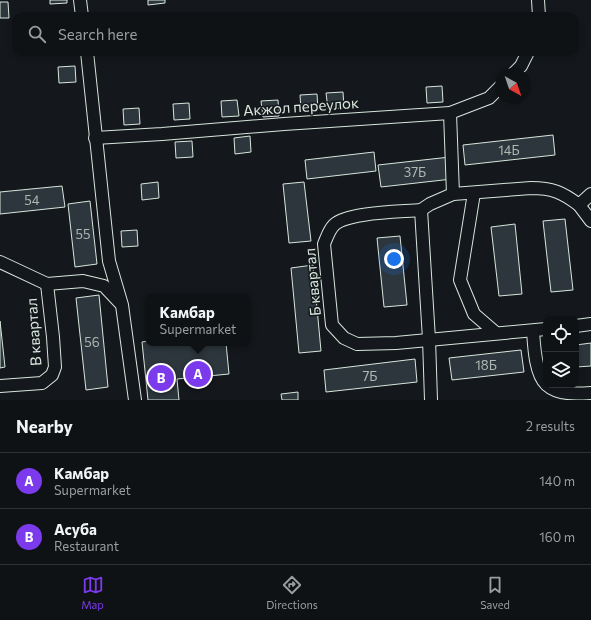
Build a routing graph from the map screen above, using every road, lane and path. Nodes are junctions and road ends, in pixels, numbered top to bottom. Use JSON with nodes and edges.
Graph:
{"nodes":[{"id":1,"x":80,"y":0,"type":"edge"},
{"id":2,"x":538,"y":0,"type":"edge"},
{"id":3,"x":82,"y":12,"type":"edge"},
{"id":4,"x":539,"y":12,"type":"edge"},
{"id":5,"x":87,"y":56,"type":"edge"},
{"id":6,"x":526,"y":56,"type":"edge"},
{"id":7,"x":519,"y":68,"type":"edge"},
{"id":8,"x":495,"y":92,"type":"edge"},
{"id":9,"x":450,"y":113,"type":"junction"},
{"id":10,"x":95,"y":138,"type":"junction"},
{"id":11,"x":474,"y":193,"type":"junction"},
{"id":12,"x":454,"y":194,"type":"junction"},
{"id":13,"x":591,"y":194,"type":"edge"},
{"id":14,"x":579,"y":205,"type":"junction"},
{"id":15,"x":420,"y":210,"type":"junction"},
{"id":16,"x":591,"y":221,"type":"edge"},
{"id":17,"x":0,"y":262,"type":"edge"},
{"id":18,"x":47,"y":284,"type":"junction"},
{"id":19,"x":122,"y":305,"type":"junction"},
{"id":20,"x":591,"y":324,"type":"edge"},
{"id":21,"x":579,"y":326,"type":"edge"},
{"id":22,"x":543,"y":329,"type":"edge"},
{"id":23,"x":532,"y":331,"type":"junction"},
{"id":24,"x":496,"y":333,"type":"junction"},
{"id":25,"x":429,"y":340,"type":"junction"},
{"id":26,"x":543,"y":381,"type":"edge"},
{"id":27,"x":0,"y":386,"type":"edge"},
{"id":28,"x":550,"y":388,"type":"edge"},
{"id":29,"x":591,"y":393,"type":"edge"},
{"id":30,"x":135,"y":400,"type":"edge"},
{"id":31,"x":431,"y":400,"type":"edge"}],
"edges":[{"from":1,"to":3,"type":"street"},
{"from":2,"to":4,"type":"street"},
{"from":5,"to":10,"type":"street"},
{"from":6,"to":7,"type":"street"},
{"from":8,"to":9,"type":"street","name":"Акжол переулок"},
{"from":9,"to":10,"type":"street","name":"Акжол переулок"},
{"from":9,"to":12,"type":"street"},
{"from":10,"to":19,"type":"street"},
{"from":11,"to":12,"type":"street","name":"Б квартал"},
{"from":11,"to":14,"type":"street","name":"Б квартал"},
{"from":11,"to":24,"type":"street"},
{"from":12,"to":15,"type":"street","name":"Б квартал"},
{"from":13,"to":14,"type":"street"},
{"from":14,"to":16,"type":"street","name":"Б квартал"},
{"from":15,"to":25,"type":"street"},
{"from":15,"to":25,"type":"street","name":"Б квартал"},
{"from":17,"to":18,"type":"street","name":"В квартал"},
{"from":18,"to":19,"type":"street"},
{"from":18,"to":27,"type":"street","name":"В квартал"},
{"from":19,"to":30,"type":"street"},
{"from":20,"to":21,"type":"street"},
{"from":22,"to":23,"type":"street","name":"Б квартал"},
{"from":23,"to":24,"type":"street","name":"Б квартал"},
{"from":23,"to":26,"type":"street"},
{"from":24,"to":25,"type":"street","name":"Б квартал"},
{"from":25,"to":31,"type":"street"},
{"from":28,"to":29,"type":"street"}]}
